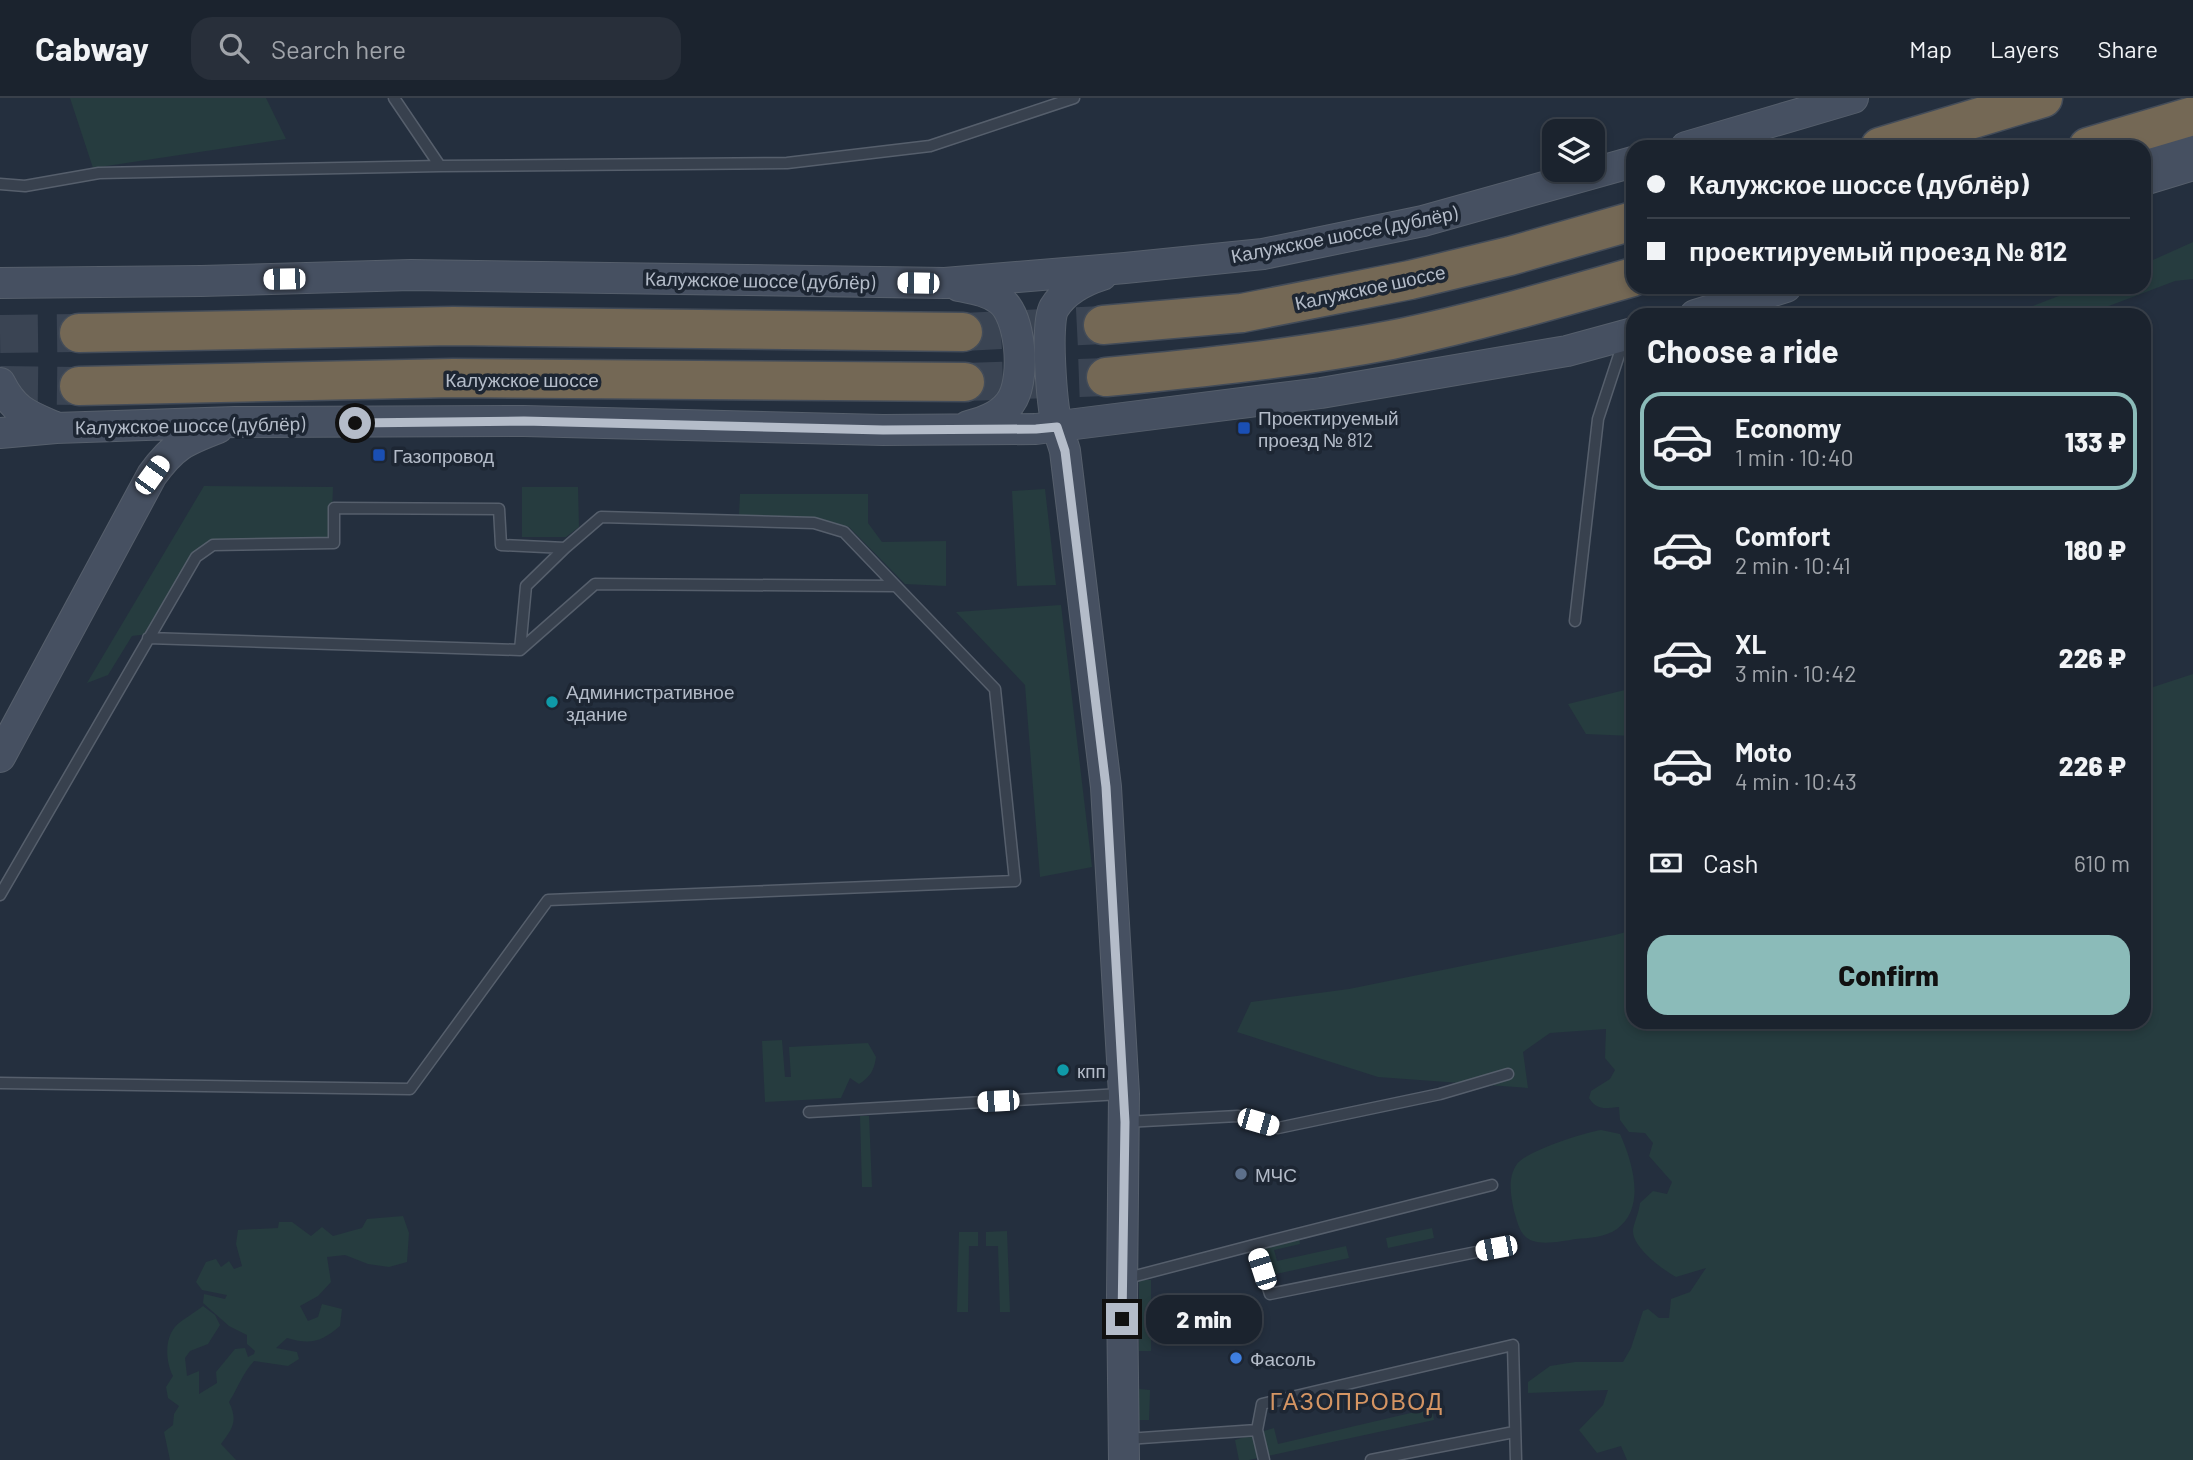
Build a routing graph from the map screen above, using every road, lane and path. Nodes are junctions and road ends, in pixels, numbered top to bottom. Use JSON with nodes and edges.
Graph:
{"nodes":[{"id":1,"x":394,"y":98,"type":"edge"},
{"id":2,"x":1074,"y":98,"type":"edge"},
{"id":3,"x":1853,"y":98,"type":"edge"},
{"id":4,"x":2043,"y":98,"type":"edge"},
{"id":5,"x":2193,"y":116,"type":"edge"},
{"id":6,"x":1710,"y":140,"type":"edge"},
{"id":7,"x":1903,"y":140,"type":"edge"},
{"id":8,"x":2112,"y":140,"type":"edge"},
{"id":9,"x":2193,"y":147,"type":"edge"},
{"id":10,"x":2151,"y":154,"type":"edge"},
{"id":11,"x":1626,"y":164,"type":"edge"},
{"id":12,"x":2193,"y":165,"type":"edge"},
{"id":13,"x":440,"y":166,"type":"junction"},
{"id":14,"x":2151,"y":178,"type":"edge"},
{"id":15,"x":0,"y":184,"type":"edge"},
{"id":16,"x":1626,"y":223,"type":"edge"},
{"id":17,"x":1125,"y":268,"type":"junction"},
{"id":18,"x":0,"y":269,"type":"edge"},
{"id":19,"x":1626,"y":279,"type":"edge"},
{"id":20,"x":36,"y":282,"type":"junction"},
{"id":21,"x":0,"y":283,"type":"edge"},
{"id":22,"x":945,"y":283,"type":"junction"},
{"id":23,"x":1763,"y":294,"type":"edge"},
{"id":24,"x":0,"y":304,"type":"edge"},
{"id":25,"x":1718,"y":308,"type":"edge"},
{"id":26,"x":1103,"y":325,"type":"tunnel mouth"},
{"id":27,"x":963,"y":332,"type":"tunnel mouth"},
{"id":28,"x":79,"y":333,"type":"tunnel mouth"},
{"id":29,"x":1626,"y":336,"type":"edge"},
{"id":30,"x":1626,"y":342,"type":"edge"},
{"id":31,"x":1106,"y":377,"type":"tunnel mouth"},
{"id":32,"x":965,"y":382,"type":"tunnel mouth"},
{"id":33,"x":0,"y":383,"type":"edge"},
{"id":34,"x":79,"y":387,"type":"tunnel mouth"},
{"id":35,"x":235,"y":422,"type":"junction"},
{"id":36,"x":1057,"y":427,"type":"junction"},
{"id":37,"x":56,"y":428,"type":"junction"},
{"id":38,"x":958,"y":429,"type":"junction"},
{"id":39,"x":0,"y":433,"type":"edge"},
{"id":40,"x":565,"y":548,"type":"junction"},
{"id":41,"x":894,"y":586,"type":"junction"},
{"id":42,"x":1575,"y":621,"type":"dead end"},
{"id":43,"x":148,"y":638,"type":"junction"},
{"id":44,"x":520,"y":650,"type":"junction"},
{"id":45,"x":0,"y":757,"type":"edge"},
{"id":46,"x":0,"y":895,"type":"edge"},
{"id":47,"x":1508,"y":1074,"type":"dead end"},
{"id":48,"x":0,"y":1083,"type":"edge"},
{"id":49,"x":1124,"y":1108,"type":"junction"},
{"id":50,"x":809,"y":1112,"type":"dead end"},
{"id":51,"x":1492,"y":1185,"type":"dead end"},
{"id":52,"x":1254,"y":1245,"type":"junction"},
{"id":53,"x":1496,"y":1248,"type":"dead end"},
{"id":54,"x":1122,"y":1280,"type":"junction"},
{"id":55,"x":1257,"y":1430,"type":"junction"},
{"id":56,"x":1514,"y":1432,"type":"junction"},
{"id":57,"x":1124,"y":1449,"type":"edge"},
{"id":58,"x":1264,"y":1460,"type":"edge"},
{"id":59,"x":1371,"y":1460,"type":"edge"},
{"id":60,"x":1516,"y":1460,"type":"edge"}],
"edges":[{"from":1,"to":13,"type":"lane"},
{"from":2,"to":13,"type":"lane"},
{"from":3,"to":6,"type":"main road"},
{"from":4,"to":7,"type":"highway"},
{"from":5,"to":8,"type":"highway"},
{"from":9,"to":10,"type":"main road"},
{"from":11,"to":17,"type":"main road","name":"Калужское шоссе (дублёр)"},
{"from":12,"to":14,"type":"main road"},
{"from":13,"to":15,"type":"lane"},
{"from":16,"to":26,"type":"highway","name":"Калужское шоссе"},
{"from":17,"to":22,"type":"main road","name":"Калужское шоссе (дублёр)"},
{"from":17,"to":36,"type":"main road"},
{"from":18,"to":20,"type":"main road"},
{"from":19,"to":31,"type":"highway"},
{"from":20,"to":21,"type":"main road","name":"Калужское шоссе (дублёр)"},
{"from":20,"to":22,"type":"main road","name":"Калужское шоссе (дублёр)"},
{"from":20,"to":24,"type":"main road"},
{"from":22,"to":38,"type":"main road"},
{"from":23,"to":25,"type":"main road"},
{"from":27,"to":28,"type":"highway"},
{"from":29,"to":36,"type":"main road","name":"Калужское шоссе (дублёр)"},
{"from":30,"to":42,"type":"lane"},
{"from":32,"to":34,"type":"highway","name":"Калужское шоссе"},
{"from":33,"to":37,"type":"main road"},
{"from":35,"to":37,"type":"main road","name":"Калужское шоссе (дублёр)"},
{"from":35,"to":38,"type":"main road","name":"Калужское шоссе (дублёр)"},
{"from":35,"to":45,"type":"main road"},
{"from":36,"to":38,"type":"main road","name":"Калужское шоссе (дублёр)"},
{"from":36,"to":49,"type":"main road"},
{"from":37,"to":39,"type":"main road","name":"Калужское шоссе (дублёр)"},
{"from":40,"to":41,"type":"lane"},
{"from":40,"to":43,"type":"lane"},
{"from":40,"to":44,"type":"lane"},
{"from":41,"to":44,"type":"lane"},
{"from":41,"to":48,"type":"lane"},
{"from":43,"to":44,"type":"lane"},
{"from":43,"to":46,"type":"lane"},
{"from":47,"to":49,"type":"lane"},
{"from":49,"to":50,"type":"lane"},
{"from":49,"to":54,"type":"main road"},
{"from":51,"to":52,"type":"lane"},
{"from":52,"to":53,"type":"lane"},
{"from":52,"to":54,"type":"lane"},
{"from":54,"to":57,"type":"main road"},
{"from":55,"to":56,"type":"lane"},
{"from":55,"to":57,"type":"lane"},
{"from":55,"to":58,"type":"lane"},
{"from":56,"to":59,"type":"lane"},
{"from":56,"to":60,"type":"lane"}]}
